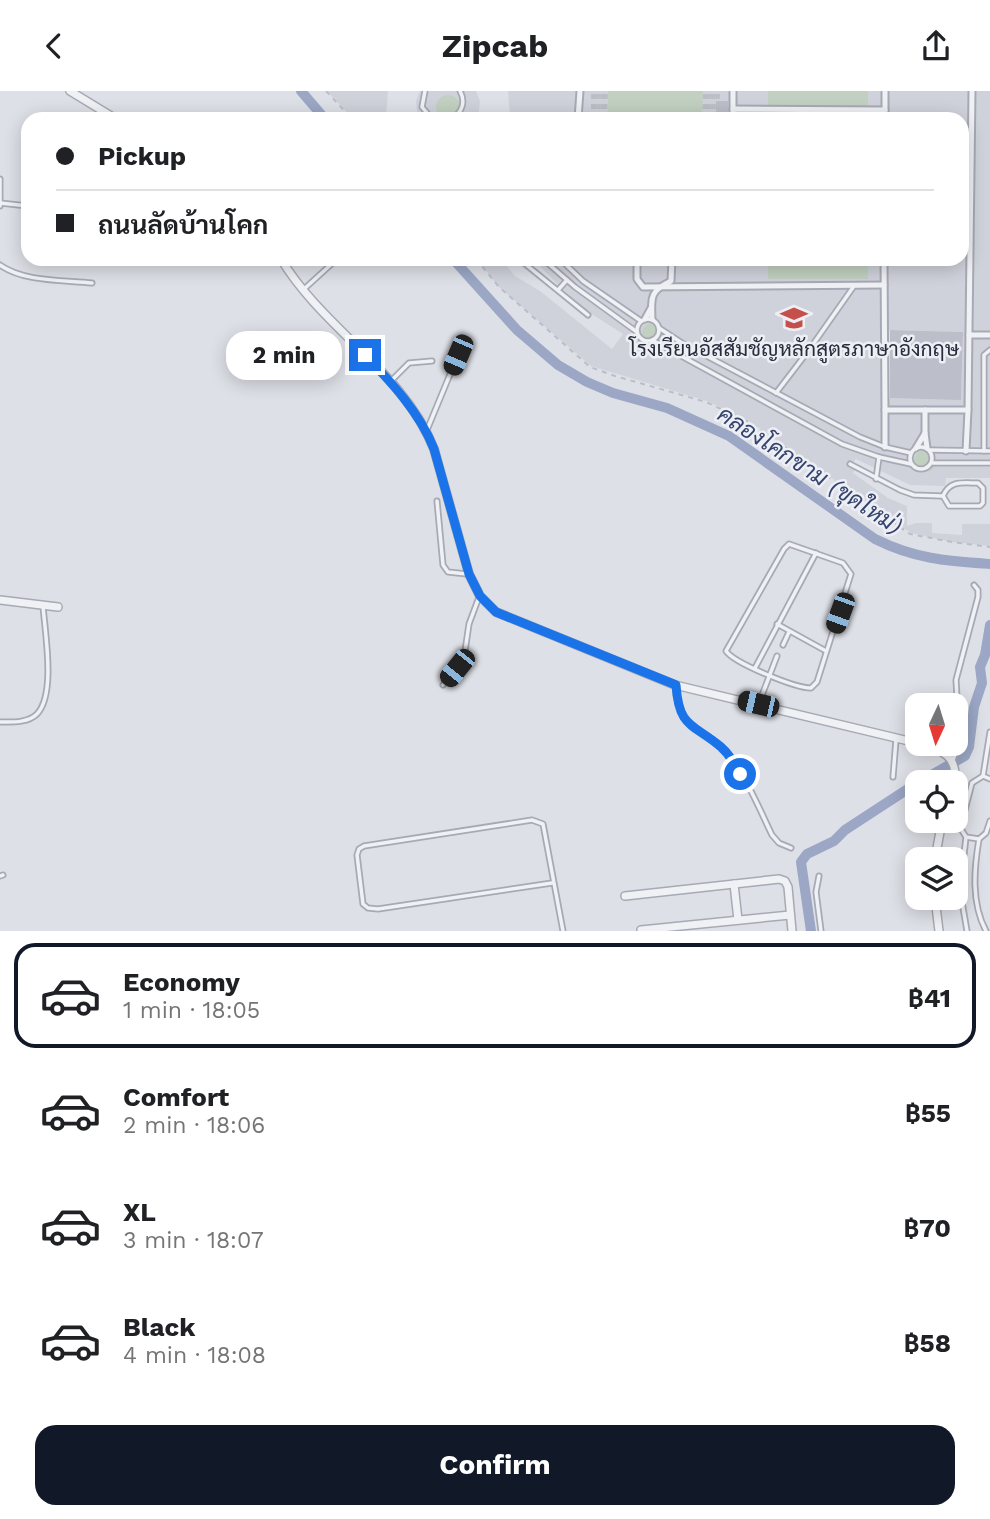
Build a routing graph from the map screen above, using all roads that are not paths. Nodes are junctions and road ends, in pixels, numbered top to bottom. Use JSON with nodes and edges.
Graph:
{"nodes":[{"id":1,"x":70,"y":91,"type":"edge"},
{"id":2,"x":460,"y":91,"type":"edge"},
{"id":3,"x":580,"y":91,"type":"edge"},
{"id":4,"x":733,"y":91,"type":"edge"},
{"id":5,"x":885,"y":91,"type":"edge"},
{"id":6,"x":972,"y":91,"type":"edge"},
{"id":7,"x":423,"y":92,"type":"edge"},
{"id":8,"x":733,"y":109,"type":"joint"},
{"id":9,"x":885,"y":110,"type":"joint"},
{"id":10,"x":104,"y":112,"type":"edge"},
{"id":11,"x":424,"y":112,"type":"edge"},
{"id":12,"x":459,"y":112,"type":"edge"},
{"id":13,"x":578,"y":112,"type":"edge"},
{"id":14,"x":0,"y":179,"type":"edge"},
{"id":15,"x":0,"y":205,"type":"edge"},
{"id":16,"x":21,"y":206,"type":"edge"},
{"id":17,"x":0,"y":265,"type":"edge"},
{"id":18,"x":286,"y":266,"type":"edge"},
{"id":19,"x":329,"y":266,"type":"edge"},
{"id":20,"x":528,"y":266,"type":"edge"},
{"id":21,"x":551,"y":266,"type":"edge"},
{"id":22,"x":567,"y":266,"type":"edge"},
{"id":23,"x":637,"y":266,"type":"edge"},
{"id":24,"x":672,"y":266,"type":"edge"},
{"id":25,"x":884,"y":266,"type":"edge"},
{"id":26,"x":567,"y":281,"type":"junction"},
{"id":27,"x":92,"y":283,"type":"dead end"},
{"id":28,"x":884,"y":285,"type":"junction"},
{"id":29,"x":854,"y":286,"type":"junction"},
{"id":30,"x":643,"y":287,"type":"junction"},
{"id":31,"x":658,"y":287,"type":"junction"},
{"id":32,"x":303,"y":290,"type":"junction"},
{"id":33,"x":558,"y":290,"type":"junction"},
{"id":34,"x":651,"y":297,"type":"junction"},
{"id":35,"x":588,"y":315,"type":"dead end"},
{"id":36,"x":646,"y":320,"type":"junction"},
{"id":37,"x":659,"y":328,"type":"junction"},
{"id":38,"x":637,"y":332,"type":"junction"},
{"id":39,"x":969,"y":335,"type":"junction"},
{"id":40,"x":990,"y":335,"type":"edge"},
{"id":41,"x":652,"y":340,"type":"junction"},
{"id":42,"x":990,"y":350,"type":"edge"},
{"id":43,"x":458,"y":355,"type":"dead end"},
{"id":44,"x":432,"y":361,"type":"dead end"},
{"id":45,"x":984,"y":369,"type":"junction"},
{"id":46,"x":990,"y":369,"type":"edge"},
{"id":47,"x":390,"y":382,"type":"junction"},
{"id":48,"x":984,"y":389,"type":"junction"},
{"id":49,"x":990,"y":389,"type":"edge"},
{"id":50,"x":776,"y":393,"type":"junction"},
{"id":51,"x":885,"y":410,"type":"junction"},
{"id":52,"x":925,"y":410,"type":"junction"},
{"id":53,"x":968,"y":410,"type":"junction"},
{"id":54,"x":984,"y":414,"type":"junction"},
{"id":55,"x":990,"y":414,"type":"edge"},
{"id":56,"x":426,"y":430,"type":"junction"},
{"id":57,"x":925,"y":433,"type":"junction"},
{"id":58,"x":885,"y":447,"type":"junction"},
{"id":59,"x":928,"y":449,"type":"junction"},
{"id":60,"x":913,"y":450,"type":"junction"},
{"id":61,"x":966,"y":451,"type":"junction"},
{"id":62,"x":987,"y":451,"type":"edge"},
{"id":63,"x":879,"y":457,"type":"junction"},
{"id":64,"x":932,"y":463,"type":"junction"},
{"id":65,"x":990,"y":463,"type":"edge"},
{"id":66,"x":850,"y":464,"type":"dead end"},
{"id":67,"x":911,"y":464,"type":"junction"},
{"id":68,"x":876,"y":479,"type":"junction"},
{"id":69,"x":943,"y":496,"type":"junction"},
{"id":70,"x":437,"y":501,"type":"dead end"},
{"id":71,"x":816,"y":553,"type":"junction"},
{"id":72,"x":469,"y":574,"type":"junction"},
{"id":73,"x":974,"y":585,"type":"dead end"},
{"id":74,"x":480,"y":596,"type":"junction"},
{"id":75,"x":0,"y":600,"type":"edge"},
{"id":76,"x":43,"y":606,"type":"junction"},
{"id":77,"x":58,"y":607,"type":"dead end"},
{"id":78,"x":777,"y":624,"type":"junction"},
{"id":79,"x":789,"y":632,"type":"junction"},
{"id":80,"x":783,"y":645,"type":"dead end"},
{"id":81,"x":826,"y":651,"type":"junction"},
{"id":82,"x":777,"y":656,"type":"dead end"},
{"id":83,"x":755,"y":668,"type":"junction"},
{"id":84,"x":769,"y":675,"type":"junction"},
{"id":85,"x":443,"y":685,"type":"dead end"},
{"id":86,"x":676,"y":685,"type":"junction"},
{"id":87,"x":758,"y":704,"type":"junction"},
{"id":88,"x":0,"y":722,"type":"edge"},
{"id":89,"x":990,"y":732,"type":"edge"},
{"id":90,"x":897,"y":738,"type":"junction"},
{"id":91,"x":905,"y":740,"type":"edge"},
{"id":92,"x":948,"y":756,"type":"edge"},
{"id":93,"x":953,"y":760,"type":"junction"},
{"id":94,"x":955,"y":770,"type":"edge"},
{"id":95,"x":983,"y":776,"type":"junction"},
{"id":96,"x":893,"y":777,"type":"dead end"},
{"id":97,"x":990,"y":779,"type":"edge"},
{"id":98,"x":990,"y":821,"type":"edge"},
{"id":99,"x":966,"y":837,"type":"junction"},
{"id":100,"x":979,"y":839,"type":"junction"},
{"id":101,"x":791,"y":848,"type":"dead end"},
{"id":102,"x":819,"y":876,"type":"dead end"},
{"id":103,"x":552,"y":883,"type":"junction"},
{"id":104,"x":734,"y":884,"type":"junction"},
{"id":105,"x":625,"y":896,"type":"dead end"},
{"id":106,"x":936,"y":910,"type":"edge"},
{"id":107,"x":790,"y":915,"type":"junction"},
{"id":108,"x":738,"y":920,"type":"junction"},
{"id":109,"x":641,"y":930,"type":"edge"},
{"id":110,"x":563,"y":931,"type":"edge"},
{"id":111,"x":792,"y":931,"type":"edge"},
{"id":112,"x":821,"y":931,"type":"edge"},
{"id":113,"x":939,"y":931,"type":"edge"},
{"id":114,"x":967,"y":931,"type":"edge"},
{"id":115,"x":986,"y":931,"type":"edge"}],
"edges":[{"from":1,"to":10,"type":"street"},
{"from":2,"to":12,"type":"lane"},
{"from":3,"to":13,"type":"street"},
{"from":4,"to":8,"type":"street"},
{"from":5,"to":9,"type":"street"},
{"from":6,"to":39,"type":"street"},
{"from":7,"to":11,"type":"lane"},
{"from":8,"to":9,"type":"street"},
{"from":14,"to":15,"type":"lane"},
{"from":15,"to":16,"type":"lane"},
{"from":17,"to":27,"type":"lane"},
{"from":18,"to":32,"type":"street"},
{"from":19,"to":32,"type":"lane"},
{"from":20,"to":33,"type":"lane"},
{"from":21,"to":26,"type":"lane"},
{"from":22,"to":36,"type":"lane"},
{"from":23,"to":30,"type":"street"},
{"from":24,"to":31,"type":"street"},
{"from":25,"to":28,"type":"street"},
{"from":26,"to":33,"type":"lane"},
{"from":26,"to":38,"type":"lane"},
{"from":28,"to":29,"type":"street"},
{"from":28,"to":51,"type":"street"},
{"from":29,"to":31,"type":"street"},
{"from":29,"to":50,"type":"lane"},
{"from":30,"to":31,"type":"street"},
{"from":30,"to":34,"type":"street"},
{"from":31,"to":34,"type":"street"},
{"from":32,"to":47,"type":"street"},
{"from":33,"to":35,"type":"lane"},
{"from":34,"to":36,"type":"street"},
{"from":36,"to":37,"type":"lane"},
{"from":36,"to":38,"type":"lane"},
{"from":37,"to":41,"type":"lane"},
{"from":37,"to":50,"type":"lane"},
{"from":38,"to":41,"type":"lane"},
{"from":39,"to":40,"type":"street"},
{"from":39,"to":53,"type":"street"},
{"from":41,"to":63,"type":"lane"},
{"from":42,"to":45,"type":"lane"},
{"from":43,"to":56,"type":"lane"},
{"from":44,"to":47,"type":"lane"},
{"from":45,"to":46,"type":"lane"},
{"from":45,"to":48,"type":"lane"},
{"from":47,"to":56,"type":"street"},
{"from":48,"to":49,"type":"lane"},
{"from":48,"to":54,"type":"lane"},
{"from":50,"to":58,"type":"lane"},
{"from":51,"to":52,"type":"street"},
{"from":51,"to":58,"type":"street"},
{"from":52,"to":53,"type":"street"},
{"from":52,"to":57,"type":"street"},
{"from":53,"to":61,"type":"street"},
{"from":54,"to":55,"type":"lane"},
{"from":54,"to":62,"type":"lane"},
{"from":56,"to":72,"type":"street"},
{"from":57,"to":59,"type":"street"},
{"from":57,"to":60,"type":"street"},
{"from":58,"to":60,"type":"lane"},
{"from":59,"to":60,"type":"lane"},
{"from":59,"to":61,"type":"lane"},
{"from":59,"to":64,"type":"lane"},
{"from":60,"to":67,"type":"lane"},
{"from":61,"to":62,"type":"lane"},
{"from":63,"to":67,"type":"lane"},
{"from":63,"to":68,"type":"lane"},
{"from":64,"to":65,"type":"lane"},
{"from":64,"to":67,"type":"lane"},
{"from":66,"to":68,"type":"lane"},
{"from":68,"to":69,"type":"lane"},
{"from":69,"to":69,"type":"lane"},
{"from":70,"to":72,"type":"lane"},
{"from":71,"to":78,"type":"lane"},
{"from":71,"to":81,"type":"lane"},
{"from":71,"to":83,"type":"lane"},
{"from":72,"to":74,"type":"street"},
{"from":73,"to":93,"type":"lane"},
{"from":74,"to":85,"type":"lane"},
{"from":74,"to":86,"type":"street"},
{"from":75,"to":76,"type":"street"},
{"from":76,"to":77,"type":"street"},
{"from":76,"to":88,"type":"lane"},
{"from":78,"to":79,"type":"lane"},
{"from":78,"to":83,"type":"lane"},
{"from":79,"to":80,"type":"lane"},
{"from":79,"to":81,"type":"lane"},
{"from":81,"to":84,"type":"lane"},
{"from":82,"to":84,"type":"lane"},
{"from":83,"to":84,"type":"lane"},
{"from":84,"to":87,"type":"lane"},
{"from":86,"to":87,"type":"street"},
{"from":86,"to":101,"type":"lane"},
{"from":87,"to":90,"type":"street"},
{"from":89,"to":95,"type":"lane"},
{"from":90,"to":91,"type":"street"},
{"from":90,"to":96,"type":"lane"},
{"from":92,"to":93,"type":"street"},
{"from":93,"to":94,"type":"street"},
{"from":95,"to":97,"type":"lane"},
{"from":95,"to":99,"type":"lane"},
{"from":98,"to":100,"type":"lane"},
{"from":99,"to":100,"type":"lane"},
{"from":99,"to":114,"type":"lane"},
{"from":100,"to":115,"type":"lane"},
{"from":102,"to":112,"type":"lane"},
{"from":103,"to":103,"type":"lane"},
{"from":103,"to":110,"type":"lane"},
{"from":104,"to":105,"type":"street"},
{"from":104,"to":107,"type":"street"},
{"from":104,"to":108,"type":"street"},
{"from":106,"to":113,"type":"street"},
{"from":107,"to":108,"type":"street"},
{"from":107,"to":111,"type":"street"},
{"from":108,"to":109,"type":"street"}]}
